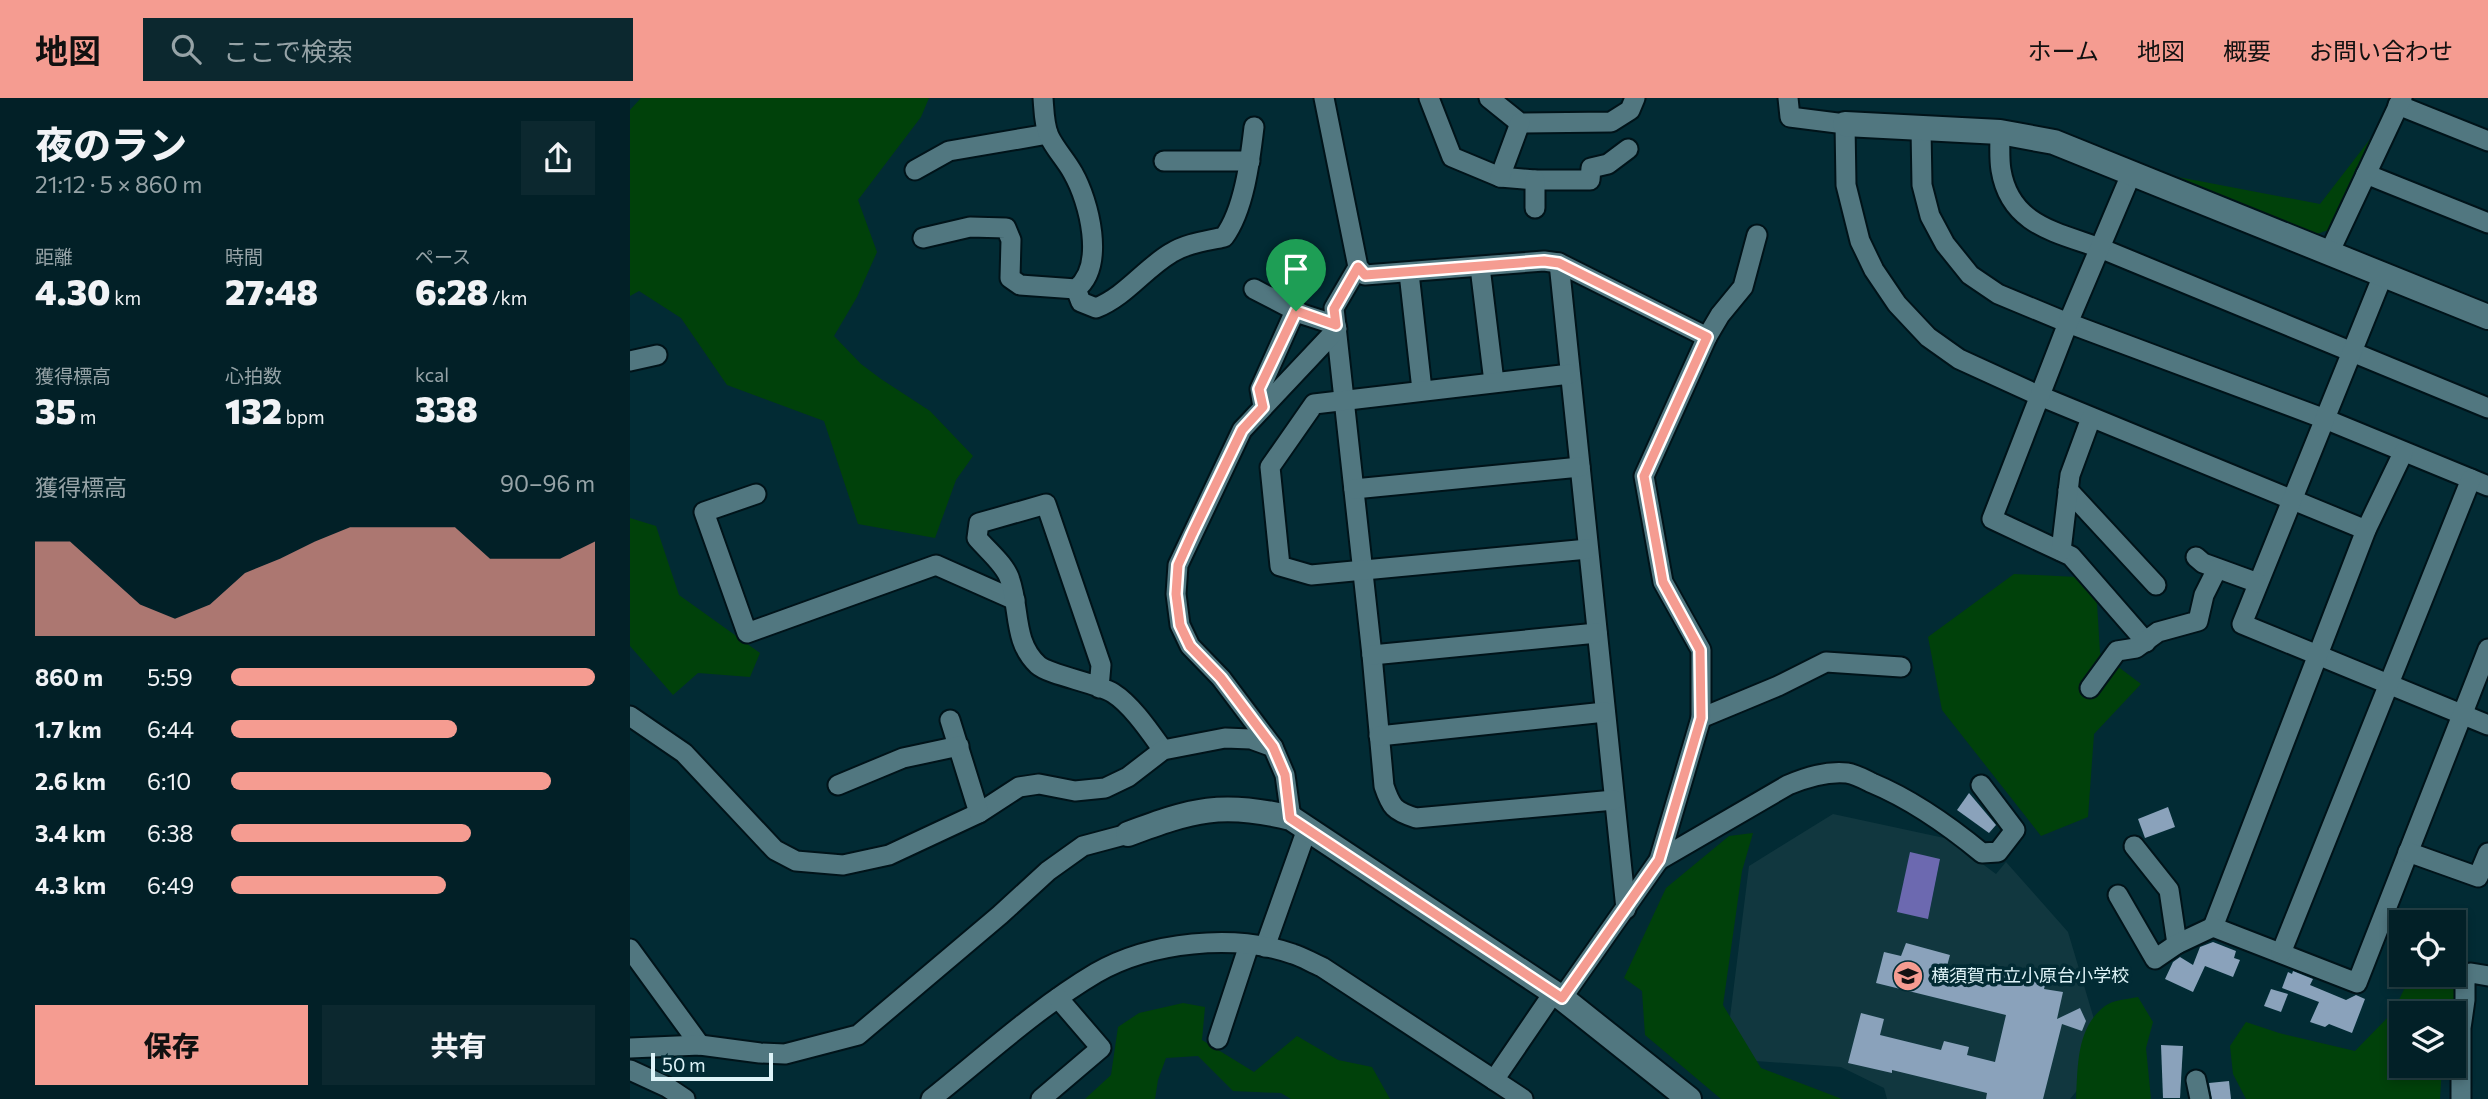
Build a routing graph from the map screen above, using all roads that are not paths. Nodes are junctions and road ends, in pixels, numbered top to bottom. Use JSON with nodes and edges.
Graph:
{"nodes":[{"id":1,"x":1043,"y":98,"type":"edge"},
{"id":2,"x":1325,"y":98,"type":"edge"},
{"id":3,"x":1429,"y":98,"type":"edge"},
{"id":4,"x":1489,"y":98,"type":"edge"},
{"id":5,"x":1635,"y":98,"type":"edge"},
{"id":6,"x":1788,"y":98,"type":"edge"},
{"id":7,"x":2400,"y":102,"type":"edge"},
{"id":8,"x":1520,"y":123,"type":"junction"},
{"id":9,"x":1845,"y":124,"type":"junction"},
{"id":10,"x":1254,"y":127,"type":"dead end"},
{"id":11,"x":1921,"y":129,"type":"junction"},
{"id":12,"x":2000,"y":132,"type":"junction"},
{"id":13,"x":1048,"y":134,"type":"junction"},
{"id":14,"x":2488,"y":141,"type":"edge"},
{"id":15,"x":1628,"y":149,"type":"dead end"},
{"id":16,"x":1164,"y":161,"type":"dead end"},
{"id":17,"x":1250,"y":161,"type":"junction"},
{"id":18,"x":915,"y":170,"type":"dead end"},
{"id":19,"x":2132,"y":172,"type":"junction"},
{"id":20,"x":2366,"y":174,"type":"junction"},
{"id":21,"x":1500,"y":177,"type":"junction"},
{"id":22,"x":1535,"y":180,"type":"junction"},
{"id":23,"x":1535,"y":208,"type":"dead end"},
{"id":24,"x":2488,"y":223,"type":"edge"},
{"id":25,"x":1757,"y":235,"type":"dead end"},
{"id":26,"x":923,"y":238,"type":"dead end"},
{"id":27,"x":2101,"y":248,"type":"junction"},
{"id":28,"x":2329,"y":253,"type":"junction"},
{"id":29,"x":1559,"y":263,"type":"junction"},
{"id":30,"x":1358,"y":267,"type":"junction"},
{"id":31,"x":1480,"y":267,"type":"junction"},
{"id":32,"x":1409,"y":273,"type":"junction"},
{"id":33,"x":2384,"y":275,"type":"junction"},
{"id":34,"x":1076,"y":289,"type":"junction"},
{"id":35,"x":1254,"y":289,"type":"dead end"},
{"id":36,"x":1296,"y":311,"type":"junction"},
{"id":37,"x":2488,"y":317,"type":"edge"},
{"id":38,"x":2068,"y":323,"type":"junction"},
{"id":39,"x":1336,"y":327,"type":"junction"},
{"id":40,"x":1707,"y":337,"type":"junction"},
{"id":41,"x":2352,"y":351,"type":"junction"},
{"id":42,"x":657,"y":355,"type":"dead end"},
{"id":43,"x":630,"y":361,"type":"edge"},
{"id":44,"x":1570,"y":374,"type":"junction"},
{"id":45,"x":1494,"y":382,"type":"junction"},
{"id":46,"x":1422,"y":390,"type":"junction"},
{"id":47,"x":2040,"y":396,"type":"junction"},
{"id":48,"x":1344,"y":400,"type":"junction"},
{"id":49,"x":1263,"y":407,"type":"junction"},
{"id":50,"x":2488,"y":408,"type":"edge"},
{"id":51,"x":2091,"y":418,"type":"junction"},
{"id":52,"x":2325,"y":419,"type":"junction"},
{"id":53,"x":2403,"y":453,"type":"junction"},
{"id":54,"x":1580,"y":467,"type":"junction"},
{"id":55,"x":2479,"y":482,"type":"edge"},
{"id":56,"x":1354,"y":489,"type":"junction"},
{"id":57,"x":2068,"y":490,"type":"junction"},
{"id":58,"x":756,"y":494,"type":"dead end"},
{"id":59,"x":2291,"y":500,"type":"junction"},
{"id":60,"x":2366,"y":530,"type":"junction"},
{"id":61,"x":1588,"y":549,"type":"junction"},
{"id":62,"x":2061,"y":551,"type":"junction"},
{"id":63,"x":2196,"y":557,"type":"dead end"},
{"id":64,"x":2217,"y":569,"type":"junction"},
{"id":65,"x":1363,"y":570,"type":"junction"},
{"id":66,"x":2258,"y":583,"type":"junction"},
{"id":67,"x":2156,"y":586,"type":"dead end"},
{"id":68,"x":1015,"y":600,"type":"junction"},
{"id":69,"x":1597,"y":633,"type":"junction"},
{"id":70,"x":2146,"y":642,"type":"junction"},
{"id":71,"x":2488,"y":649,"type":"edge"},
{"id":72,"x":1372,"y":655,"type":"junction"},
{"id":73,"x":2317,"y":655,"type":"junction"},
{"id":74,"x":1901,"y":667,"type":"dead end"},
{"id":75,"x":2388,"y":684,"type":"junction"},
{"id":76,"x":1099,"y":688,"type":"junction"},
{"id":77,"x":2090,"y":688,"type":"dead end"},
{"id":78,"x":1605,"y":712,"type":"junction"},
{"id":79,"x":2462,"y":714,"type":"junction"},
{"id":80,"x":630,"y":716,"type":"edge"},
{"id":81,"x":1701,"y":718,"type":"junction"},
{"id":82,"x":950,"y":720,"type":"dead end"},
{"id":83,"x":2488,"y":724,"type":"edge"},
{"id":84,"x":1379,"y":736,"type":"junction"},
{"id":85,"x":959,"y":746,"type":"junction"},
{"id":86,"x":1273,"y":747,"type":"junction"},
{"id":87,"x":1163,"y":750,"type":"junction"},
{"id":88,"x":838,"y":785,"type":"dead end"},
{"id":89,"x":1981,"y":785,"type":"dead end"},
{"id":90,"x":1614,"y":800,"type":"junction"},
{"id":91,"x":979,"y":813,"type":"junction"},
{"id":92,"x":1299,"y":823,"type":"junction"},
{"id":93,"x":1128,"y":834,"type":"joint"},
{"id":94,"x":2134,"y":846,"type":"dead end"},
{"id":95,"x":2408,"y":852,"type":"junction"},
{"id":96,"x":2488,"y":853,"type":"edge"},
{"id":97,"x":1659,"y":860,"type":"junction"},
{"id":98,"x":2118,"y":895,"type":"dead end"},
{"id":99,"x":1626,"y":909,"type":"junction"},
{"id":100,"x":2213,"y":928,"type":"junction"},
{"id":101,"x":2177,"y":944,"type":"junction"},
{"id":102,"x":1257,"y":946,"type":"junction"},
{"id":103,"x":630,"y":949,"type":"edge"},
{"id":104,"x":2281,"y":953,"type":"junction"},
{"id":105,"x":2488,"y":976,"type":"edge"},
{"id":106,"x":1558,"y":995,"type":"junction"},
{"id":107,"x":1058,"y":998,"type":"junction"},
{"id":108,"x":1218,"y":1039,"type":"dead end"},
{"id":109,"x":700,"y":1045,"type":"junction"},
{"id":110,"x":630,"y":1048,"type":"edge"},
{"id":111,"x":630,"y":1070,"type":"edge"},
{"id":112,"x":1494,"y":1080,"type":"junction"},
{"id":113,"x":685,"y":1099,"type":"edge"},
{"id":114,"x":931,"y":1099,"type":"edge"},
{"id":115,"x":1041,"y":1099,"type":"edge"},
{"id":116,"x":1523,"y":1099,"type":"edge"},
{"id":117,"x":1689,"y":1099,"type":"edge"},
{"id":118,"x":2461,"y":1099,"type":"edge"}],
"edges":[{"from":1,"to":13,"type":"street"},
{"from":2,"to":30,"type":"street"},
{"from":3,"to":21,"type":"street"},
{"from":4,"to":8,"type":"street"},
{"from":5,"to":8,"type":"street"},
{"from":6,"to":9,"type":"street"},
{"from":7,"to":14,"type":"street"},
{"from":7,"to":20,"type":"street"},
{"from":8,"to":21,"type":"street"},
{"from":9,"to":11,"type":"street"},
{"from":9,"to":47,"type":"street"},
{"from":10,"to":17,"type":"street"},
{"from":11,"to":12,"type":"street"},
{"from":11,"to":38,"type":"street"},
{"from":12,"to":19,"type":"street"},
{"from":12,"to":27,"type":"street"},
{"from":13,"to":18,"type":"street"},
{"from":13,"to":34,"type":"street"},
{"from":15,"to":22,"type":"street"},
{"from":16,"to":17,"type":"street"},
{"from":17,"to":34,"type":"street"},
{"from":19,"to":27,"type":"street"},
{"from":19,"to":28,"type":"street"},
{"from":20,"to":24,"type":"street"},
{"from":20,"to":28,"type":"street"},
{"from":21,"to":22,"type":"street"},
{"from":22,"to":23,"type":"street"},
{"from":25,"to":40,"type":"street"},
{"from":26,"to":34,"type":"street"},
{"from":27,"to":38,"type":"street"},
{"from":27,"to":41,"type":"street"},
{"from":28,"to":33,"type":"street"},
{"from":29,"to":31,"type":"street"},
{"from":29,"to":40,"type":"street"},
{"from":29,"to":44,"type":"street"},
{"from":30,"to":32,"type":"street"},
{"from":30,"to":39,"type":"street"},
{"from":31,"to":32,"type":"street"},
{"from":31,"to":45,"type":"street"},
{"from":32,"to":46,"type":"street"},
{"from":33,"to":37,"type":"street"},
{"from":33,"to":41,"type":"street"},
{"from":35,"to":36,"type":"street"},
{"from":36,"to":39,"type":"street"},
{"from":36,"to":49,"type":"street"},
{"from":38,"to":47,"type":"street"},
{"from":38,"to":52,"type":"street"},
{"from":39,"to":48,"type":"street"},
{"from":39,"to":49,"type":"street"},
{"from":40,"to":81,"type":"street"},
{"from":41,"to":50,"type":"street"},
{"from":41,"to":52,"type":"street"},
{"from":42,"to":43,"type":"street"},
{"from":44,"to":45,"type":"street"},
{"from":44,"to":54,"type":"street"},
{"from":45,"to":46,"type":"street"},
{"from":46,"to":48,"type":"street"},
{"from":47,"to":51,"type":"street"},
{"from":47,"to":62,"type":"street"},
{"from":48,"to":56,"type":"street"},
{"from":48,"to":65,"type":"street"},
{"from":49,"to":86,"type":"street"},
{"from":51,"to":57,"type":"street"},
{"from":51,"to":59,"type":"street"},
{"from":52,"to":53,"type":"street"},
{"from":52,"to":59,"type":"street"},
{"from":53,"to":55,"type":"street"},
{"from":53,"to":60,"type":"street"},
{"from":54,"to":56,"type":"street"},
{"from":54,"to":61,"type":"street"},
{"from":55,"to":75,"type":"street"},
{"from":56,"to":65,"type":"street"},
{"from":57,"to":62,"type":"street"},
{"from":57,"to":67,"type":"street"},
{"from":58,"to":68,"type":"street"},
{"from":59,"to":60,"type":"street"},
{"from":59,"to":66,"type":"street"},
{"from":60,"to":73,"type":"street"},
{"from":61,"to":65,"type":"street"},
{"from":61,"to":69,"type":"street"},
{"from":62,"to":70,"type":"street"},
{"from":63,"to":64,"type":"street"},
{"from":64,"to":66,"type":"street"},
{"from":64,"to":70,"type":"street"},
{"from":65,"to":72,"type":"street"},
{"from":66,"to":73,"type":"street"},
{"from":68,"to":76,"type":"street"},
{"from":68,"to":76,"type":"street"},
{"from":69,"to":72,"type":"street"},
{"from":69,"to":78,"type":"street"},
{"from":70,"to":77,"type":"street"},
{"from":71,"to":79,"type":"street"},
{"from":72,"to":84,"type":"street"},
{"from":73,"to":75,"type":"street"},
{"from":73,"to":100,"type":"street"},
{"from":74,"to":81,"type":"street"},
{"from":75,"to":79,"type":"street"},
{"from":75,"to":104,"type":"street"},
{"from":76,"to":87,"type":"street"},
{"from":78,"to":84,"type":"street"},
{"from":78,"to":90,"type":"street"},
{"from":79,"to":83,"type":"street"},
{"from":79,"to":95,"type":"street"},
{"from":80,"to":91,"type":"street"},
{"from":81,"to":97,"type":"street"},
{"from":82,"to":85,"type":"street"},
{"from":84,"to":90,"type":"street"},
{"from":85,"to":88,"type":"street"},
{"from":85,"to":91,"type":"street"},
{"from":86,"to":87,"type":"street"},
{"from":86,"to":92,"type":"street"},
{"from":87,"to":91,"type":"street"},
{"from":89,"to":97,"type":"street"},
{"from":90,"to":99,"type":"street"},
{"from":92,"to":93,"type":"street"},
{"from":92,"to":102,"type":"street"},
{"from":92,"to":106,"type":"street"},
{"from":93,"to":109,"type":"street"},
{"from":94,"to":101,"type":"street"},
{"from":95,"to":96,"type":"street"},
{"from":95,"to":104,"type":"street"},
{"from":97,"to":99,"type":"street"},
{"from":98,"to":101,"type":"street"},
{"from":99,"to":106,"type":"street"},
{"from":100,"to":101,"type":"street"},
{"from":100,"to":104,"type":"street"},
{"from":102,"to":107,"type":"street"},
{"from":102,"to":108,"type":"street"},
{"from":102,"to":112,"type":"street"},
{"from":103,"to":109,"type":"street"},
{"from":105,"to":118,"type":"street"},
{"from":106,"to":112,"type":"street"},
{"from":106,"to":117,"type":"street"},
{"from":107,"to":114,"type":"street"},
{"from":107,"to":115,"type":"street"},
{"from":109,"to":110,"type":"street"},
{"from":111,"to":113,"type":"street"},
{"from":112,"to":116,"type":"street"}]}
